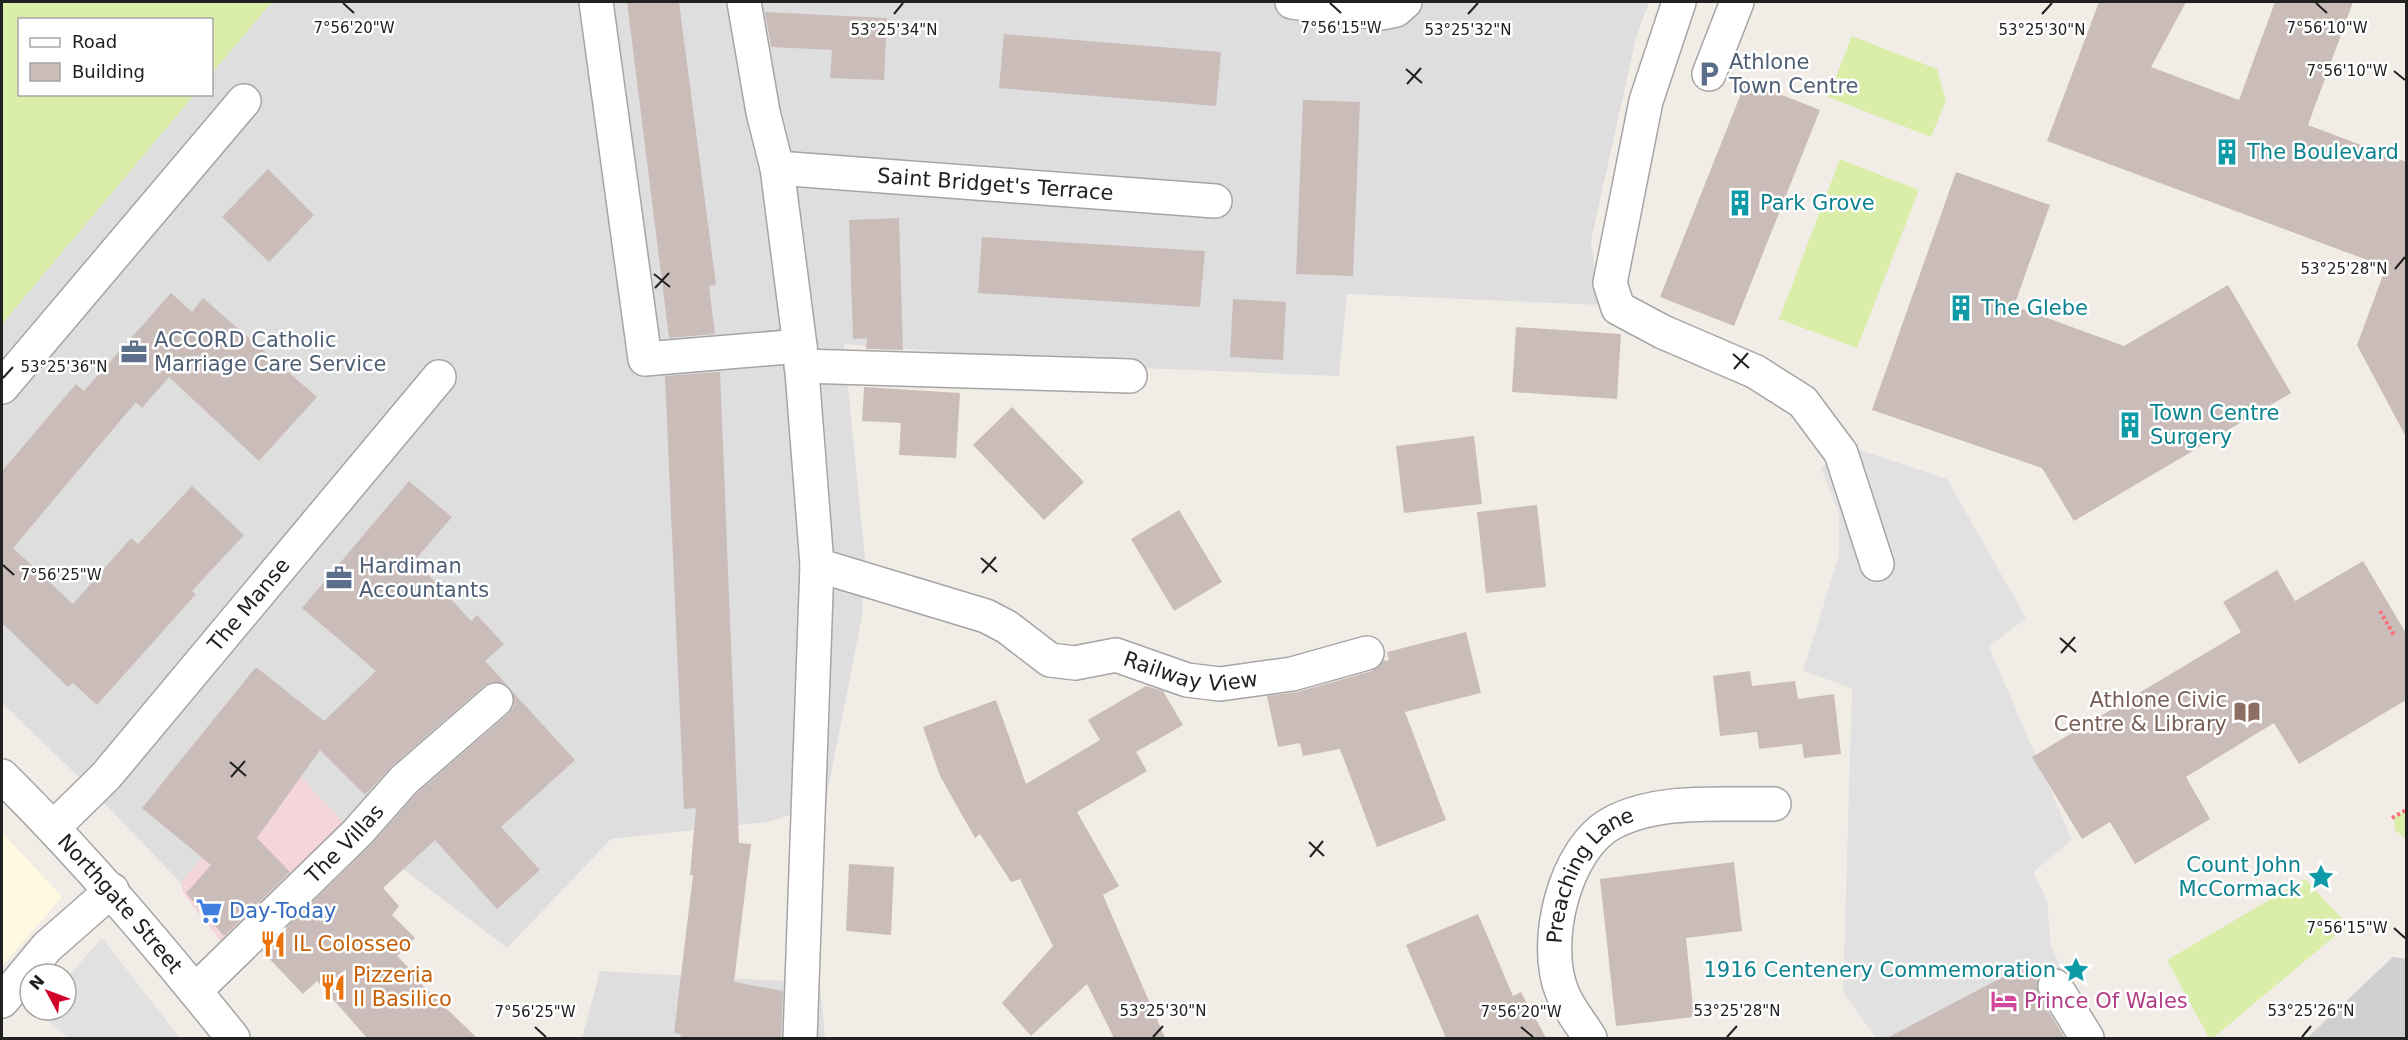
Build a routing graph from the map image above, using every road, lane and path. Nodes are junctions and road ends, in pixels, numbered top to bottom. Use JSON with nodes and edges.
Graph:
{"nodes":[{"id":1,"x":596,"y":2,"type":"edge"},
{"id":2,"x":744,"y":2,"type":"edge"},
{"id":3,"x":1292,"y":2,"type":"edge"},
{"id":4,"x":1405,"y":2,"type":"edge"},
{"id":5,"x":1678,"y":2,"type":"edge"},
{"id":6,"x":1737,"y":2,"type":"edge"},
{"id":7,"x":1709,"y":74,"type":"dead end"},
{"id":8,"x":244,"y":101,"type":"dead end"},
{"id":9,"x":777,"y":168,"type":"junction"},
{"id":10,"x":1215,"y":201,"type":"dead end"},
{"id":11,"x":801,"y":356,"type":"junction"},
{"id":12,"x":1130,"y":376,"type":"dead end"},
{"id":13,"x":439,"y":377,"type":"dead end"},
{"id":14,"x":2,"y":387,"type":"edge"},
{"id":15,"x":1877,"y":564,"type":"dead end"},
{"id":16,"x":817,"y":565,"type":"junction"},
{"id":17,"x":2380,"y":611,"type":"dead end"},
{"id":18,"x":2395,"y":637,"type":"dead end"},
{"id":19,"x":1367,"y":653,"type":"dead end"},
{"id":20,"x":496,"y":700,"type":"dead end"},
{"id":21,"x":2,"y":776,"type":"edge"},
{"id":22,"x":1774,"y":804,"type":"dead end"},
{"id":23,"x":2406,"y":810,"type":"edge"},
{"id":24,"x":2392,"y":818,"type":"dead end"},
{"id":25,"x":54,"y":827,"type":"junction"},
{"id":26,"x":112,"y":890,"type":"junction"},
{"id":27,"x":2055,"y":986,"type":"dead end"},
{"id":28,"x":195,"y":991,"type":"junction"},
{"id":29,"x":2,"y":1001,"type":"edge"},
{"id":30,"x":233,"y":1038,"type":"edge"},
{"id":31,"x":800,"y":1038,"type":"edge"},
{"id":32,"x":1590,"y":1038,"type":"edge"},
{"id":33,"x":2087,"y":1038,"type":"edge"}],
"edges":[{"from":1,"to":11,"type":"street"},
{"from":2,"to":9,"type":"street"},
{"from":3,"to":4,"type":"street"},
{"from":5,"to":15,"type":"street"},
{"from":6,"to":7,"type":"street"},
{"from":8,"to":14,"type":"street"},
{"from":9,"to":10,"type":"street","name":"Saint Bridget's Terrace"},
{"from":9,"to":11,"type":"street"},
{"from":11,"to":12,"type":"street"},
{"from":11,"to":16,"type":"street"},
{"from":13,"to":25,"type":"street","name":"The Manse"},
{"from":16,"to":19,"type":"street","name":"Railway View"},
{"from":16,"to":31,"type":"street"},
{"from":17,"to":18,"type":"path"},
{"from":20,"to":28,"type":"street","name":"The Villas"},
{"from":21,"to":25,"type":"street","name":"Northgate Street"},
{"from":22,"to":32,"type":"street","name":"Preaching Lane"},
{"from":23,"to":24,"type":"path"},
{"from":25,"to":26,"type":"street","name":"Northgate Street"},
{"from":26,"to":28,"type":"street","name":"Northgate Street"},
{"from":26,"to":29,"type":"street"},
{"from":27,"to":33,"type":"street"},
{"from":28,"to":30,"type":"street","name":"Northgate Street"}]}
